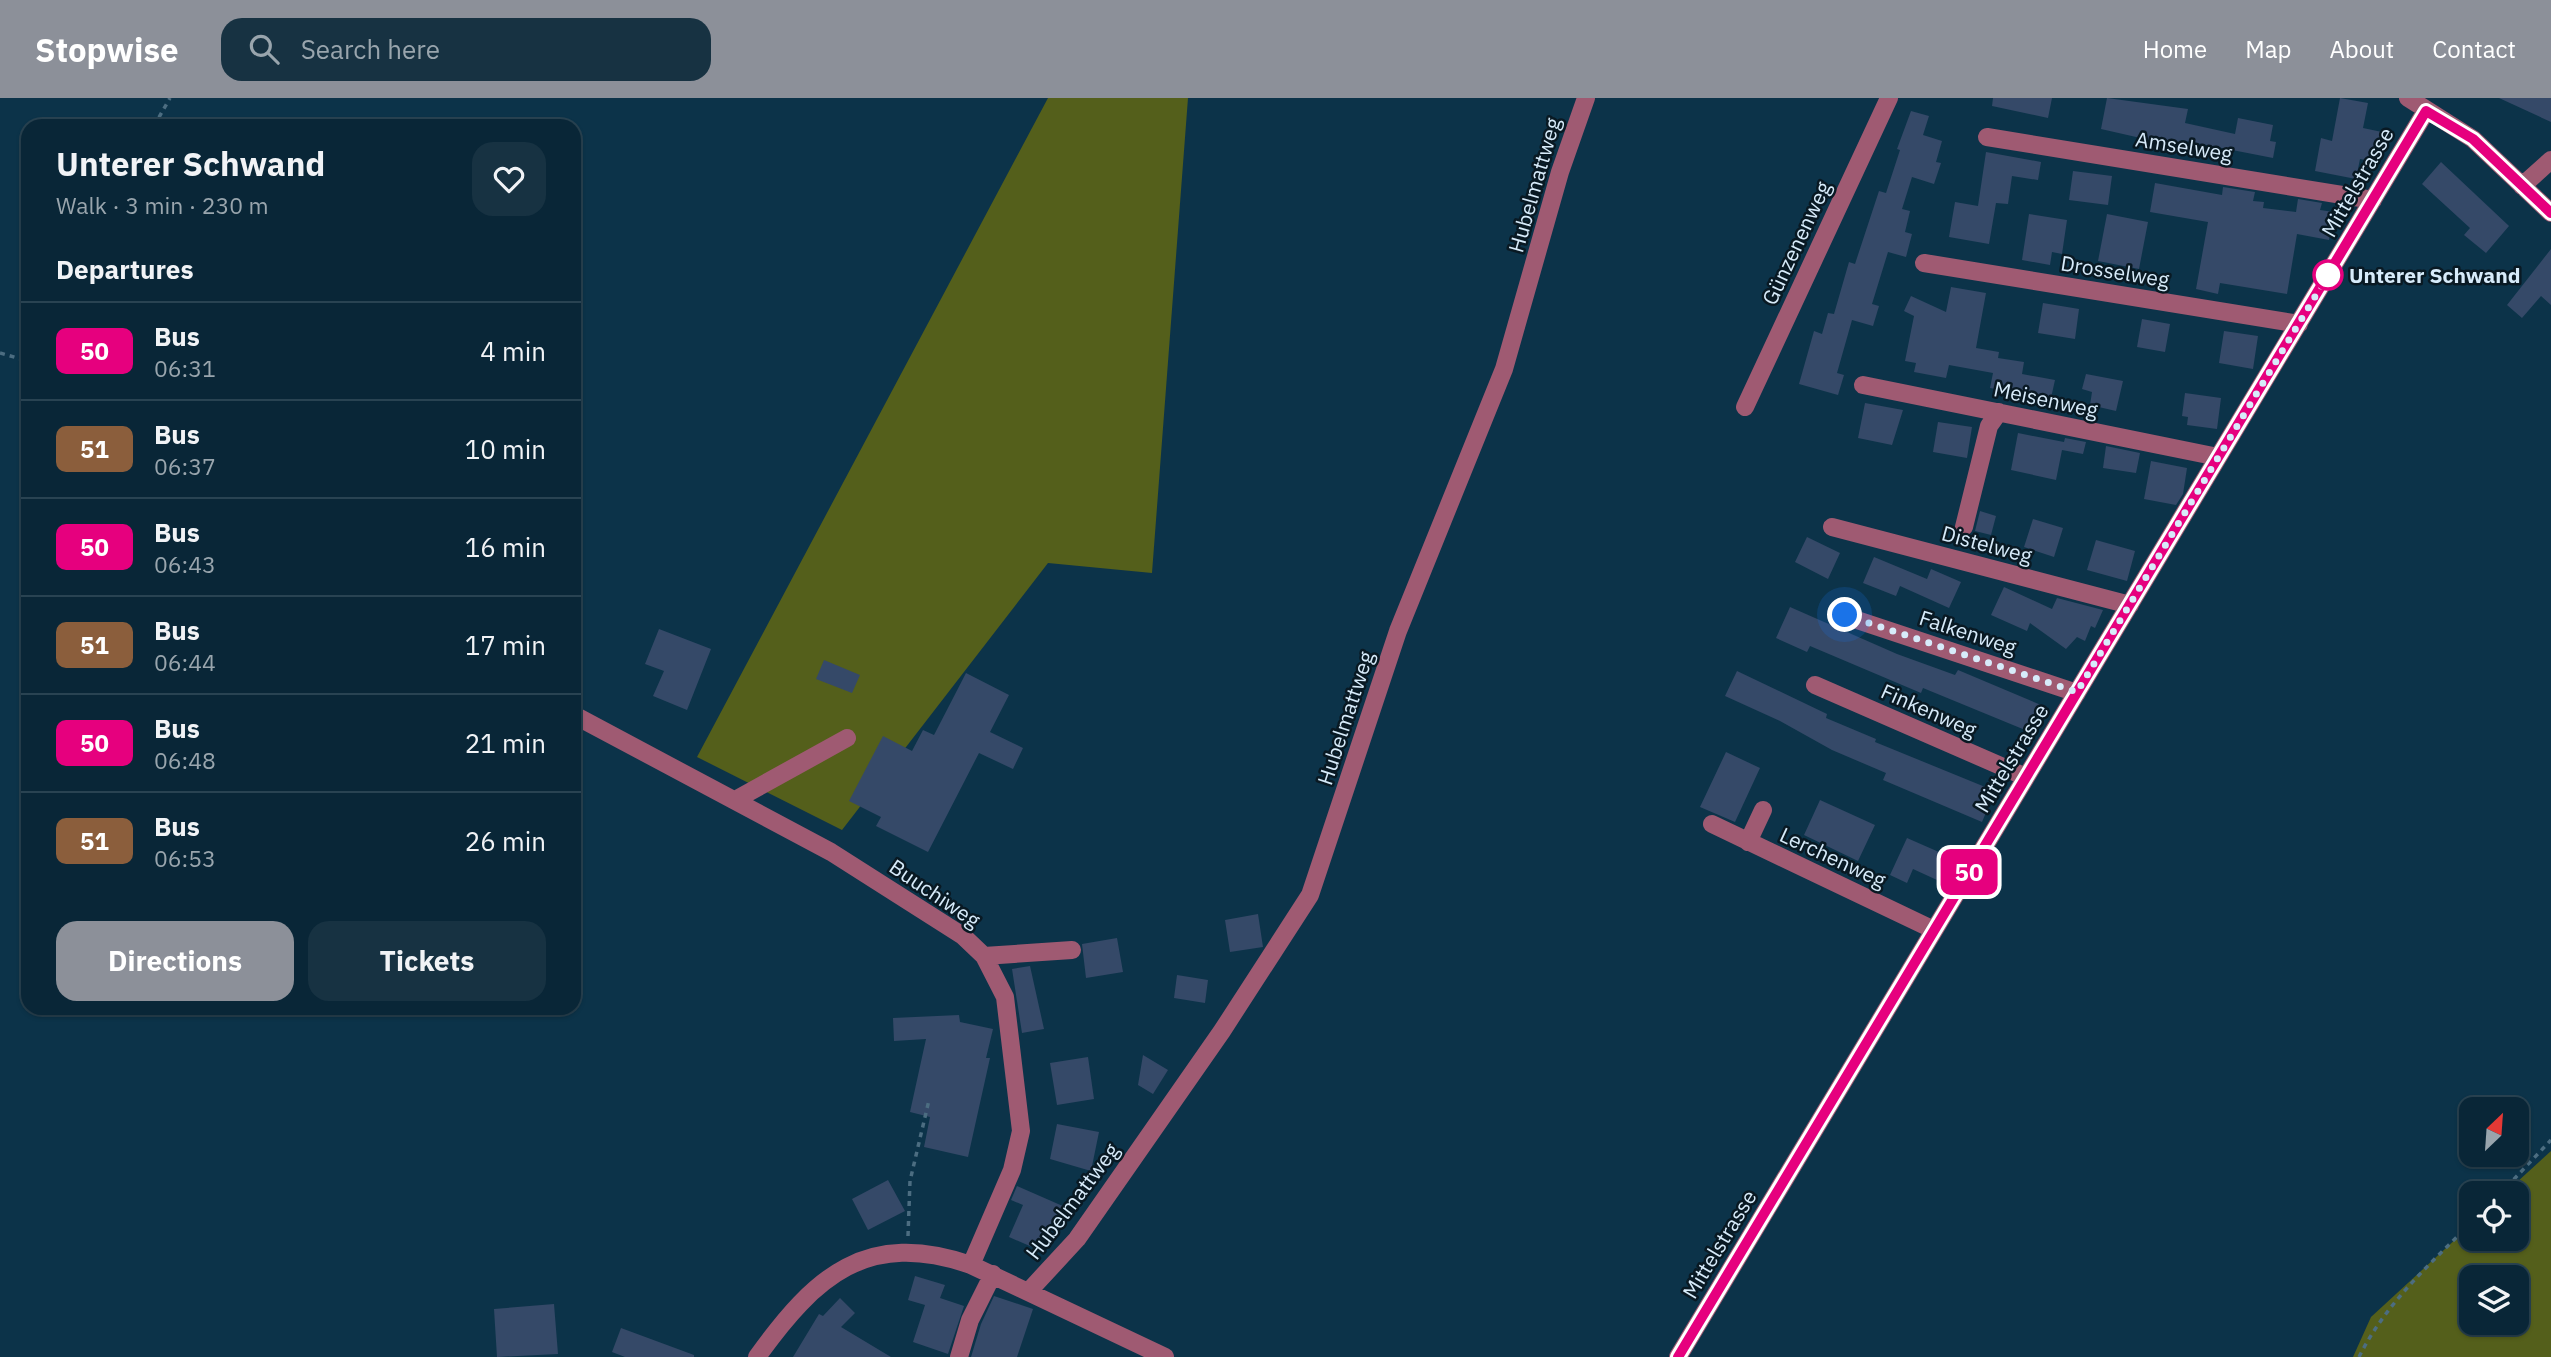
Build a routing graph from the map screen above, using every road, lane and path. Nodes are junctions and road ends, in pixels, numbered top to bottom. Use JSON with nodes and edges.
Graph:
{"nodes":[{"id":1,"x":170,"y":98,"type":"edge"},
{"id":2,"x":1586,"y":98,"type":"edge"},
{"id":3,"x":1889,"y":98,"type":"edge"},
{"id":4,"x":2408,"y":98,"type":"edge"},
{"id":5,"x":2426,"y":111,"type":"junction"},
{"id":6,"x":158,"y":119,"type":"edge"},
{"id":7,"x":1987,"y":136,"type":"dead end"},
{"id":8,"x":2551,"y":160,"type":"edge"},
{"id":9,"x":2522,"y":186,"type":"junction"},
{"id":10,"x":2373,"y":200,"type":"junction"},
{"id":11,"x":2551,"y":213,"type":"edge"},
{"id":12,"x":1924,"y":263,"type":"dead end"},
{"id":13,"x":2299,"y":324,"type":"junction"},
{"id":14,"x":0,"y":353,"type":"edge"},
{"id":15,"x":21,"y":359,"type":"edge"},
{"id":16,"x":1863,"y":385,"type":"dead end"},
{"id":17,"x":1745,"y":407,"type":"dead end"},
{"id":18,"x":1999,"y":412,"type":"junction"},
{"id":19,"x":2218,"y":457,"type":"junction"},
{"id":20,"x":1832,"y":527,"type":"dead end"},
{"id":21,"x":1964,"y":527,"type":"dead end"},
{"id":22,"x":2130,"y":605,"type":"junction"},
{"id":23,"x":1845,"y":615,"type":"dead end"},
{"id":24,"x":1815,"y":685,"type":"dead end"},
{"id":25,"x":2077,"y":692,"type":"junction"},
{"id":26,"x":581,"y":719,"type":"edge"},
{"id":27,"x":847,"y":738,"type":"dead end"},
{"id":28,"x":2026,"y":778,"type":"junction"},
{"id":29,"x":735,"y":800,"type":"junction"},
{"id":30,"x":1763,"y":810,"type":"dead end"},
{"id":31,"x":1712,"y":824,"type":"dead end"},
{"id":32,"x":1748,"y":842,"type":"junction"},
{"id":33,"x":1934,"y":930,"type":"junction"},
{"id":34,"x":1072,"y":950,"type":"dead end"},
{"id":35,"x":984,"y":956,"type":"junction"},
{"id":36,"x":929,"y":1100,"type":"dead end"},
{"id":37,"x":2551,"y":1140,"type":"edge"},
{"id":38,"x":2551,"y":1147,"type":"edge"},
{"id":39,"x":2545,"y":1149,"type":"junction"},
{"id":40,"x":2513,"y":1181,"type":"edge"},
{"id":41,"x":2459,"y":1234,"type":"edge"},
{"id":42,"x":908,"y":1251,"type":"junction"},
{"id":43,"x":971,"y":1265,"type":"junction"},
{"id":44,"x":993,"y":1274,"type":"junction"},
{"id":45,"x":1029,"y":1291,"type":"junction"},
{"id":46,"x":757,"y":1357,"type":"edge"},
{"id":47,"x":959,"y":1357,"type":"edge"},
{"id":48,"x":1165,"y":1357,"type":"edge"},
{"id":49,"x":1678,"y":1357,"type":"edge"},
{"id":50,"x":2359,"y":1357,"type":"edge"}],
"edges":[{"from":1,"to":6,"type":"path"},
{"from":2,"to":45,"type":"street","name":"Hubelmattweg"},
{"from":3,"to":17,"type":"street","name":"Günzenenweg"},
{"from":4,"to":5,"type":"street"},
{"from":5,"to":9,"type":"street"},
{"from":5,"to":10,"type":"street","name":"Mittelstrasse"},
{"from":7,"to":10,"type":"street","name":"Amselweg"},
{"from":8,"to":9,"type":"street"},
{"from":9,"to":11,"type":"street"},
{"from":10,"to":13,"type":"street","name":"Mittelstrasse"},
{"from":12,"to":13,"type":"street","name":"Drosselweg"},
{"from":13,"to":19,"type":"street","name":"Mittelstrasse"},
{"from":14,"to":15,"type":"path"},
{"from":16,"to":18,"type":"street","name":"Meisenweg"},
{"from":18,"to":19,"type":"street","name":"Meisenweg"},
{"from":18,"to":21,"type":"street"},
{"from":19,"to":22,"type":"street","name":"Mittelstrasse"},
{"from":20,"to":22,"type":"street","name":"Distelweg"},
{"from":22,"to":25,"type":"street","name":"Mittelstrasse"},
{"from":23,"to":25,"type":"street","name":"Falkenweg"},
{"from":24,"to":28,"type":"street","name":"Finkenweg"},
{"from":25,"to":28,"type":"street","name":"Mittelstrasse"},
{"from":26,"to":29,"type":"street","name":"Buuchiweg"},
{"from":27,"to":29,"type":"street"},
{"from":28,"to":33,"type":"street","name":"Mittelstrasse"},
{"from":29,"to":35,"type":"street","name":"Buuchiweg"},
{"from":30,"to":32,"type":"street"},
{"from":31,"to":32,"type":"street","name":"Lerchenweg"},
{"from":32,"to":33,"type":"street","name":"Lerchenweg"},
{"from":33,"to":49,"type":"street","name":"Mittelstrasse"},
{"from":34,"to":35,"type":"street"},
{"from":35,"to":43,"type":"street","name":"Buuchiweg"},
{"from":36,"to":42,"type":"path"},
{"from":37,"to":39,"type":"path"},
{"from":38,"to":39,"type":"path"},
{"from":39,"to":40,"type":"path"},
{"from":41,"to":50,"type":"path"},
{"from":42,"to":43,"type":"street"},
{"from":42,"to":46,"type":"street"},
{"from":43,"to":44,"type":"street"},
{"from":44,"to":45,"type":"street"},
{"from":44,"to":47,"type":"street"},
{"from":45,"to":48,"type":"street"}]}
